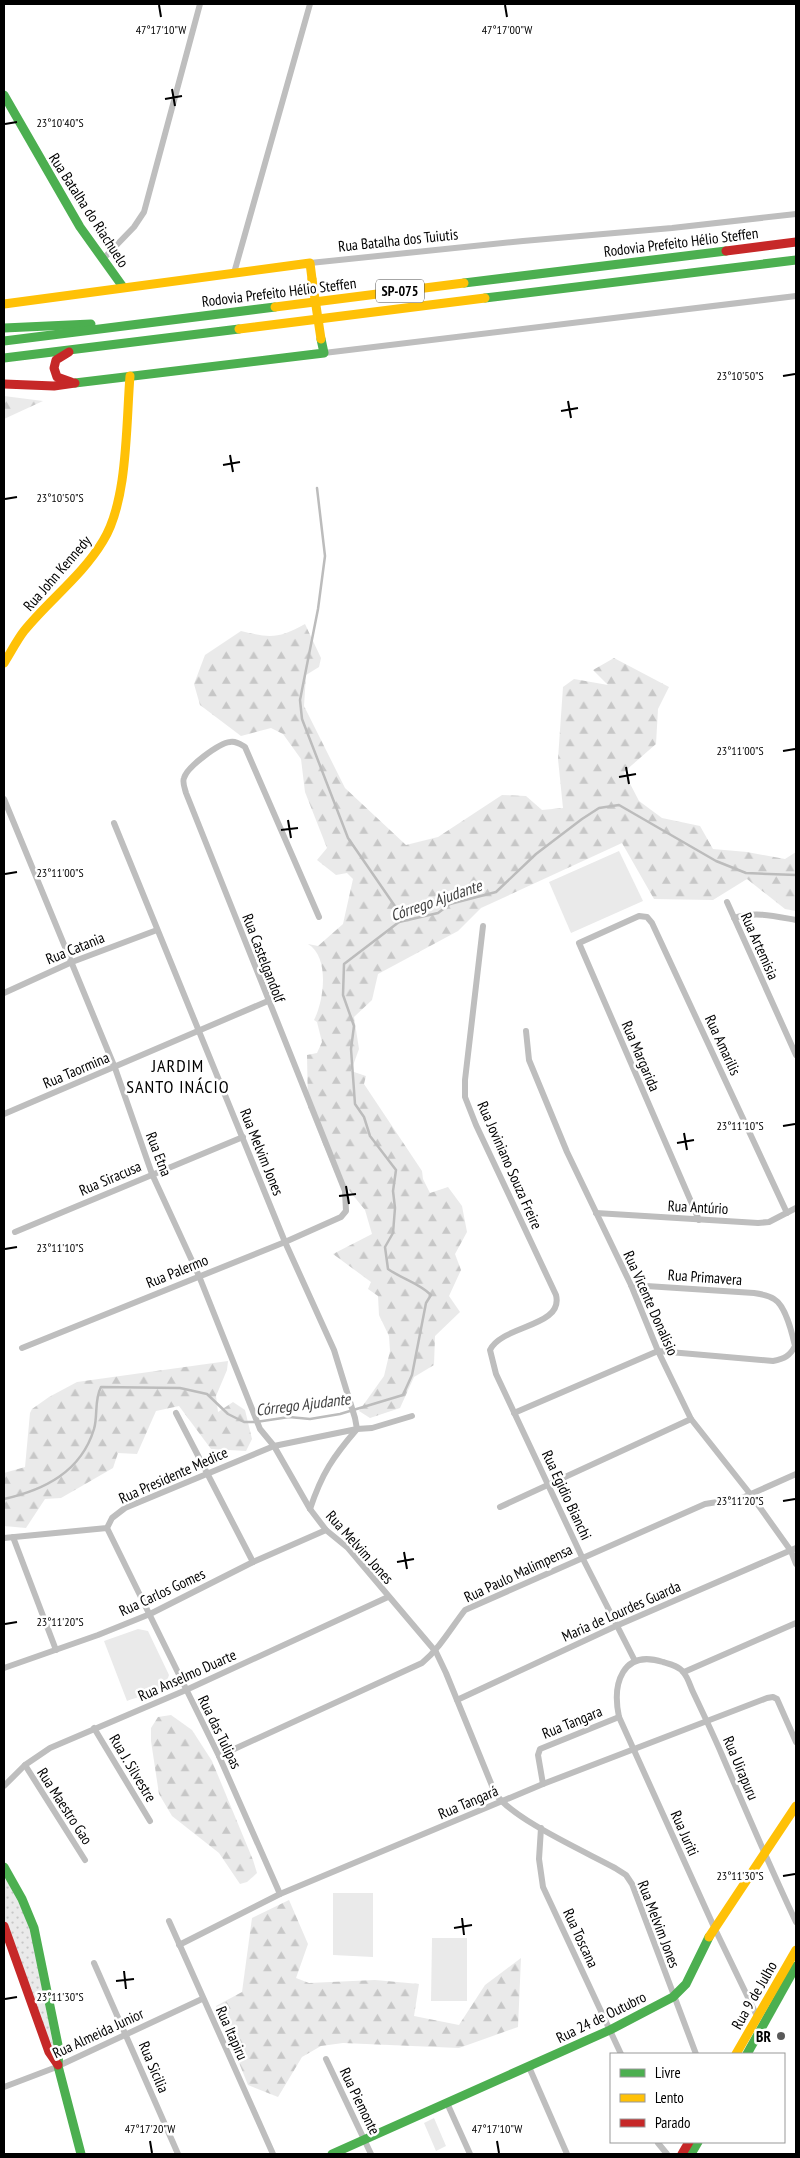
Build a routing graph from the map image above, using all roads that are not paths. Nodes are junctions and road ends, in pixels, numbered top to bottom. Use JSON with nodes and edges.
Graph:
{"nodes":[{"id":1,"x":200,"y":4,"type":"edge"},
{"id":2,"x":310,"y":4,"type":"edge"},
{"id":3,"x":4,"y":95,"type":"edge"},
{"id":4,"x":796,"y":214,"type":"edge"},
{"id":5,"x":796,"y":242,"type":"edge"},
{"id":6,"x":104,"y":258,"type":"junction"},
{"id":7,"x":796,"y":260,"type":"edge"},
{"id":8,"x":310,"y":263,"type":"junction"},
{"id":9,"x":234,"y":274,"type":"junction"},
{"id":10,"x":123,"y":287,"type":"junction"},
{"id":11,"x":796,"y":296,"type":"edge"},
{"id":12,"x":4,"y":304,"type":"edge"},
{"id":13,"x":133,"y":324,"type":"junction"},
{"id":14,"x":4,"y":328,"type":"edge"},
{"id":15,"x":4,"y":341,"type":"edge"},
{"id":16,"x":76,"y":349,"type":"junction"},
{"id":17,"x":324,"y":353,"type":"junction"},
{"id":18,"x":4,"y":358,"type":"edge"},
{"id":19,"x":130,"y":376,"type":"junction"},
{"id":20,"x":4,"y":384,"type":"edge"},
{"id":21,"x":75,"y":384,"type":"junction"},
{"id":22,"x":4,"y":663,"type":"edge"},
{"id":23,"x":4,"y":799,"type":"edge"},
{"id":24,"x":114,"y":823,"type":"dead end"},
{"id":25,"x":727,"y":902,"type":"dead end"},
{"id":26,"x":319,"y":917,"type":"dead end"},
{"id":27,"x":734,"y":918,"type":"junction"},
{"id":28,"x":796,"y":920,"type":"edge"},
{"id":29,"x":619,"y":925,"type":"joint"},
{"id":30,"x":483,"y":926,"type":"dead end"},
{"id":31,"x":156,"y":930,"type":"junction"},
{"id":32,"x":72,"y":962,"type":"junction"},
{"id":33,"x":4,"y":993,"type":"edge"},
{"id":34,"x":268,"y":1001,"type":"junction"},
{"id":35,"x":526,"y":1031,"type":"dead end"},
{"id":36,"x":199,"y":1032,"type":"junction"},
{"id":37,"x":796,"y":1055,"type":"edge"},
{"id":38,"x":114,"y":1068,"type":"junction"},
{"id":39,"x":4,"y":1114,"type":"edge"},
{"id":40,"x":243,"y":1137,"type":"junction"},
{"id":41,"x":152,"y":1174,"type":"junction"},
{"id":42,"x":796,"y":1208,"type":"edge"},
{"id":43,"x":596,"y":1213,"type":"junction"},
{"id":44,"x":787,"y":1213,"type":"junction"},
{"id":45,"x":341,"y":1217,"type":"joint"},
{"id":46,"x":698,"y":1220,"type":"junction"},
{"id":47,"x":15,"y":1232,"type":"dead end"},
{"id":48,"x":285,"y":1242,"type":"junction"},
{"id":49,"x":199,"y":1276,"type":"junction"},
{"id":50,"x":631,"y":1286,"type":"junction"},
{"id":51,"x":498,"y":1339,"type":"joint"},
{"id":52,"x":22,"y":1348,"type":"dead end"},
{"id":53,"x":658,"y":1351,"type":"junction"},
{"id":54,"x":176,"y":1413,"type":"dead end"},
{"id":55,"x":514,"y":1413,"type":"junction"},
{"id":56,"x":412,"y":1416,"type":"dead end"},
{"id":57,"x":691,"y":1419,"type":"junction"},
{"id":58,"x":357,"y":1429,"type":"junction"},
{"id":59,"x":274,"y":1446,"type":"junction"},
{"id":60,"x":207,"y":1472,"type":"junction"},
{"id":61,"x":796,"y":1474,"type":"edge"},
{"id":62,"x":549,"y":1486,"type":"junction"},
{"id":63,"x":751,"y":1495,"type":"junction"},
{"id":64,"x":500,"y":1508,"type":"dead end"},
{"id":65,"x":310,"y":1509,"type":"junction"},
{"id":66,"x":107,"y":1528,"type":"junction"},
{"id":67,"x":326,"y":1530,"type":"junction"},
{"id":68,"x":13,"y":1537,"type":"junction"},
{"id":69,"x":4,"y":1538,"type":"edge"},
{"id":70,"x":793,"y":1549,"type":"edge"},
{"id":71,"x":582,"y":1557,"type":"junction"},
{"id":72,"x":253,"y":1562,"type":"junction"},
{"id":73,"x":796,"y":1564,"type":"edge"},
{"id":74,"x":388,"y":1597,"type":"junction"},
{"id":75,"x":150,"y":1614,"type":"junction"},
{"id":76,"x":796,"y":1623,"type":"edge"},
{"id":77,"x":616,"y":1626,"type":"junction"},
{"id":78,"x":56,"y":1650,"type":"junction"},
{"id":79,"x":436,"y":1652,"type":"junction"},
{"id":80,"x":635,"y":1661,"type":"junction"},
{"id":81,"x":4,"y":1668,"type":"edge"},
{"id":82,"x":684,"y":1672,"type":"junction"},
{"id":83,"x":186,"y":1690,"type":"junction"},
{"id":84,"x":457,"y":1700,"type":"junction"},
{"id":85,"x":620,"y":1717,"type":"junction"},
{"id":86,"x":708,"y":1722,"type":"junction"},
{"id":87,"x":94,"y":1728,"type":"junction"},
{"id":88,"x":796,"y":1742,"type":"edge"},
{"id":89,"x":633,"y":1750,"type":"junction"},
{"id":90,"x":219,"y":1756,"type":"junction"},
{"id":91,"x":24,"y":1765,"type":"junction"},
{"id":92,"x":543,"y":1784,"type":"junction"},
{"id":93,"x":4,"y":1786,"type":"edge"},
{"id":94,"x":501,"y":1802,"type":"junction"},
{"id":95,"x":796,"y":1806,"type":"edge"},
{"id":96,"x":150,"y":1821,"type":"dead end"},
{"id":97,"x":541,"y":1828,"type":"junction"},
{"id":98,"x":763,"y":1853,"type":"junction"},
{"id":99,"x":85,"y":1860,"type":"dead end"},
{"id":100,"x":4,"y":1867,"type":"edge"},
{"id":101,"x":280,"y":1894,"type":"junction"},
{"id":102,"x":169,"y":1921,"type":"dead end"},
{"id":103,"x":796,"y":1922,"type":"edge"},
{"id":104,"x":4,"y":1926,"type":"edge"},
{"id":105,"x":714,"y":1928,"type":"junction"},
{"id":106,"x":179,"y":1945,"type":"junction"},
{"id":107,"x":796,"y":1950,"type":"edge"},
{"id":108,"x":94,"y":1963,"type":"dead end"},
{"id":109,"x":796,"y":1966,"type":"edge"},
{"id":110,"x":673,"y":1997,"type":"junction"},
{"id":111,"x":202,"y":1999,"type":"junction"},
{"id":112,"x":757,"y":2016,"type":"junction"},
{"id":113,"x":610,"y":2030,"type":"junction"},
{"id":114,"x":126,"y":2033,"type":"junction"},
{"id":115,"x":621,"y":2053,"type":"edge"},
{"id":116,"x":696,"y":2053,"type":"edge"},
{"id":117,"x":737,"y":2053,"type":"edge"},
{"id":118,"x":746,"y":2053,"type":"edge"},
{"id":119,"x":747,"y":2053,"type":"edge"},
{"id":120,"x":326,"y":2059,"type":"dead end"},
{"id":121,"x":58,"y":2066,"type":"junction"},
{"id":122,"x":529,"y":2067,"type":"junction"},
{"id":123,"x":4,"y":2087,"type":"edge"},
{"id":124,"x":447,"y":2103,"type":"junction"},
{"id":125,"x":365,"y":2140,"type":"junction"},
{"id":126,"x":658,"y":2143,"type":"edge"},
{"id":127,"x":688,"y":2143,"type":"edge"},
{"id":128,"x":697,"y":2143,"type":"edge"},
{"id":129,"x":81,"y":2154,"type":"edge"},
{"id":130,"x":178,"y":2154,"type":"edge"},
{"id":131,"x":273,"y":2154,"type":"edge"},
{"id":132,"x":332,"y":2154,"type":"edge"},
{"id":133,"x":371,"y":2154,"type":"edge"},
{"id":134,"x":470,"y":2154,"type":"edge"},
{"id":135,"x":567,"y":2154,"type":"edge"},
{"id":136,"x":662,"y":2154,"type":"edge"},
{"id":137,"x":667,"y":2154,"type":"edge"},
{"id":138,"x":682,"y":2154,"type":"edge"},
{"id":139,"x":691,"y":2154,"type":"edge"}],
"edges":[{"from":1,"to":6,"type":"street"},
{"from":2,"to":9,"type":"street"},
{"from":3,"to":6,"type":"main road","name":"Rua Batalha do Riachuelo"},
{"from":4,"to":8,"type":"street","name":"Rua Batalha dos Tuiutis"},
{"from":5,"to":13,"type":"main road","name":"Rodovia Prefeito Hélio Steffen","number":"SP-075"},
{"from":6,"to":10,"type":"main road","name":"Rua Batalha do Riachuelo"},
{"from":7,"to":16,"type":"main road","number":"SP-075"},
{"from":8,"to":9,"type":"main road","name":"Rua Batalha dos Tuiutis"},
{"from":8,"to":17,"type":"main road","bridge":true},
{"from":9,"to":10,"type":"main road","name":"Rua Batalha dos Tuiutis"},
{"from":10,"to":12,"type":"main road","name":"Rua Batalha dos Tuiutis"},
{"from":11,"to":17,"type":"street"},
{"from":13,"to":14,"type":"main road"},
{"from":13,"to":15,"type":"main road","name":"Rodovia Prefeito Hélio Steffen","number":"SP-075"},
{"from":16,"to":18,"type":"main road","number":"SP-075"},
{"from":16,"to":21,"type":"main road"},
{"from":17,"to":19,"type":"main road"},
{"from":19,"to":21,"type":"main road"},
{"from":19,"to":22,"type":"main road","name":"Rua John Kennedy"},
{"from":20,"to":21,"type":"main road"},
{"from":23,"to":32,"type":"street","name":"Rua Etna"},
{"from":24,"to":31,"type":"street","name":"Rua Melvim Jones"},
{"from":25,"to":27,"type":"street","name":"Rua Artemisia"},
{"from":26,"to":34,"type":"street","name":"Rua Castelgandolf"},
{"from":27,"to":28,"type":"street"},
{"from":27,"to":37,"type":"street","name":"Rua Artemisia"},
{"from":29,"to":44,"type":"street","name":"Rua Amarilis"},
{"from":29,"to":46,"type":"street","name":"Rua Margarida"},
{"from":30,"to":51,"type":"street","name":"Rua Joviniano Souza Freire"},
{"from":31,"to":32,"type":"street","name":"Rua Catania"},
{"from":31,"to":36,"type":"street","name":"Rua Melvim Jones"},
{"from":32,"to":33,"type":"street","name":"Rua Catania"},
{"from":32,"to":38,"type":"street","name":"Rua Etna"},
{"from":34,"to":36,"type":"street","name":"Rua Taormina"},
{"from":34,"to":45,"type":"street","name":"Rua Castelgandolf"},
{"from":35,"to":43,"type":"street","name":"Rua Vicente Donalisio"},
{"from":36,"to":38,"type":"street","name":"Rua Taormina"},
{"from":36,"to":40,"type":"street","name":"Rua Melvim Jones"},
{"from":38,"to":39,"type":"street","name":"Rua Taormina"},
{"from":38,"to":41,"type":"street","name":"Rua Etna"},
{"from":40,"to":41,"type":"street","name":"Rua Siracusa"},
{"from":40,"to":48,"type":"street","name":"Rua Melvim Jones"},
{"from":41,"to":47,"type":"street","name":"Rua Siracusa"},
{"from":41,"to":49,"type":"street","name":"Rua Etna"},
{"from":42,"to":44,"type":"street","name":"Rua Antúrio"},
{"from":43,"to":46,"type":"street","name":"Rua Antúrio"},
{"from":43,"to":50,"type":"street","name":"Rua Vicente Donalisio"},
{"from":44,"to":46,"type":"street","name":"Rua Antúrio"},
{"from":45,"to":48,"type":"street","name":"Rua Palermo"},
{"from":48,"to":49,"type":"street","name":"Rua Palermo"},
{"from":48,"to":58,"type":"street","name":"Rua Melvim Jones"},
{"from":49,"to":52,"type":"street","name":"Rua Palermo"},
{"from":49,"to":59,"type":"street","name":"Rua Etna"},
{"from":50,"to":53,"type":"street","name":"Rua Vicente Donalisio"},
{"from":50,"to":53,"type":"street","name":"Rua Primavera"},
{"from":51,"to":55,"type":"street","name":"Rua Egidio Bianchi"},
{"from":53,"to":55,"type":"street"},
{"from":53,"to":57,"type":"street","name":"Rua Vicente Donalisio"},
{"from":54,"to":60,"type":"street"},
{"from":55,"to":62,"type":"street","name":"Rua Egidio Bianchi"},
{"from":56,"to":58,"type":"street","name":"Rua Presidente Medice"},
{"from":57,"to":62,"type":"street"},
{"from":57,"to":63,"type":"street","name":"Rua Vicente Donalisio"},
{"from":58,"to":59,"type":"street","name":"Rua Presidente Medice"},
{"from":58,"to":65,"type":"street","name":"Rua Melvim Jones"},
{"from":59,"to":60,"type":"street","name":"Rua Presidente Medice"},
{"from":59,"to":65,"type":"street","name":"Rua Etna"},
{"from":60,"to":66,"type":"street","name":"Rua Presidente Medice"},
{"from":60,"to":72,"type":"street"},
{"from":61,"to":63,"type":"street","name":"Rua Paulo Malimpensa"},
{"from":62,"to":64,"type":"street"},
{"from":62,"to":71,"type":"street","name":"Rua Egidio Bianchi"},
{"from":63,"to":70,"type":"street","name":"Rua Vicente Donalisio"},
{"from":63,"to":71,"type":"street","name":"Rua Paulo Malimpensa"},
{"from":65,"to":67,"type":"street","name":"Rua Melvim Jones"},
{"from":66,"to":68,"type":"street"},
{"from":66,"to":75,"type":"street","name":"Rua das Tulipas"},
{"from":67,"to":72,"type":"street","name":"Rua Carlos Gomes"},
{"from":67,"to":74,"type":"street","name":"Rua Melvim Jones"},
{"from":68,"to":69,"type":"street"},
{"from":68,"to":78,"type":"street"},
{"from":70,"to":73,"type":"street","name":"Rua Vicente Donalisio"},
{"from":70,"to":77,"type":"street","name":"Maria de Lourdes Guarda"},
{"from":71,"to":77,"type":"street","name":"Rua Egidio Bianchi"},
{"from":71,"to":79,"type":"street","name":"Rua Paulo Malimpensa"},
{"from":72,"to":75,"type":"street","name":"Rua Carlos Gomes"},
{"from":74,"to":79,"type":"street","name":"Rua Melvim Jones"},
{"from":74,"to":83,"type":"street","name":"Rua Anselmo Duarte"},
{"from":75,"to":78,"type":"street","name":"Rua Carlos Gomes"},
{"from":75,"to":83,"type":"street","name":"Rua das Tulipas"},
{"from":76,"to":82,"type":"street"},
{"from":77,"to":80,"type":"street","name":"Rua Egidio Bianchi"},
{"from":77,"to":84,"type":"street","name":"Maria de Lourdes Guarda"},
{"from":78,"to":81,"type":"street","name":"Rua Carlos Gomes"},
{"from":79,"to":84,"type":"street","name":"Rua Melvim Jones"},
{"from":79,"to":90,"type":"street","name":"Rua Paulo Malimpensa"},
{"from":80,"to":82,"type":"street"},
{"from":80,"to":85,"type":"street","name":"Rua Juriti"},
{"from":82,"to":86,"type":"street","name":"Rua Uirapuru"},
{"from":83,"to":87,"type":"street","name":"Rua Anselmo Duarte"},
{"from":83,"to":90,"type":"street","name":"Rua das Tulipas"},
{"from":84,"to":94,"type":"street","name":"Rua Melvim Jones"},
{"from":85,"to":89,"type":"street","name":"Rua Juriti"},
{"from":85,"to":92,"type":"street","name":"Rua Tangara"},
{"from":86,"to":88,"type":"street","name":"Rua Tangará"},
{"from":86,"to":89,"type":"street","name":"Rua Tangará"},
{"from":86,"to":98,"type":"street","name":"Rua Uirapuru"},
{"from":87,"to":91,"type":"street","name":"Rua Anselmo Duarte"},
{"from":87,"to":96,"type":"street","name":"Rua J. Silvestre"},
{"from":89,"to":92,"type":"street","name":"Rua Tangará"},
{"from":89,"to":105,"type":"street","name":"Rua Juriti"},
{"from":90,"to":101,"type":"street","name":"Rua das Tulipas"},
{"from":91,"to":93,"type":"street","name":"Rua Anselmo Duarte"},
{"from":91,"to":99,"type":"street","name":"Rua Maestro Gao"},
{"from":92,"to":94,"type":"street","name":"Rua Tangará"},
{"from":94,"to":97,"type":"street","name":"Rua Melvim Jones"},
{"from":94,"to":101,"type":"street","name":"Rua Tangará"},
{"from":95,"to":98,"type":"main road","name":"Rua 24 de Outubro"},
{"from":97,"to":110,"type":"street","name":"Rua Melvim Jones"},
{"from":97,"to":113,"type":"street","name":"Rua Toscana"},
{"from":98,"to":103,"type":"street","name":"Rua Uirapuru"},
{"from":98,"to":105,"type":"main road","name":"Rua 24 de Outubro"},
{"from":100,"to":121,"type":"main road"},
{"from":101,"to":106,"type":"street","name":"Rua Tangará"},
{"from":102,"to":106,"type":"street","name":"Rua Itapiru"},
{"from":104,"to":121,"type":"main road"},
{"from":105,"to":110,"type":"main road","name":"Rua 24 de Outubro"},
{"from":105,"to":112,"type":"street","name":"Rua Juriti"},
{"from":106,"to":111,"type":"street","name":"Rua Itapiru"},
{"from":107,"to":112,"type":"main road","name":"Rua 9 de Julho"},
{"from":108,"to":114,"type":"street","name":"Rua Sicilia"},
{"from":109,"to":119,"type":"main road","name":"Rua 9 de Julho"},
{"from":110,"to":113,"type":"main road","name":"Rua 24 de Outubro"},
{"from":110,"to":116,"type":"street","name":"Rua Melvim Jones"},
{"from":111,"to":114,"type":"street","name":"Rua Almeida Junior"},
{"from":111,"to":131,"type":"street","name":"Rua Itapiru"},
{"from":112,"to":117,"type":"main road","name":"Rua 9 de Julho"},
{"from":112,"to":118,"type":"main road"},
{"from":113,"to":115,"type":"street","name":"Rua Toscana"},
{"from":113,"to":122,"type":"main road","name":"Rua 24 de Outubro"},
{"from":114,"to":121,"type":"street","name":"Rua Almeida Junior"},
{"from":114,"to":130,"type":"street","name":"Rua Sicilia"},
{"from":120,"to":125,"type":"street","name":"Rua Piemonte"},
{"from":121,"to":123,"type":"street","name":"Rua Almeida Junior"},
{"from":121,"to":129,"type":"main road"},
{"from":122,"to":124,"type":"main road","name":"Rua 24 de Outubro"},
{"from":122,"to":135,"type":"street"},
{"from":124,"to":125,"type":"main road","name":"Rua 24 de Outubro"},
{"from":124,"to":134,"type":"street"},
{"from":125,"to":132,"type":"main road","name":"Rua 24 de Outubro"},
{"from":125,"to":133,"type":"street","name":"Rua Piemonte"},
{"from":126,"to":136,"type":"street"},
{"from":126,"to":137,"type":"street"},
{"from":127,"to":138,"type":"main road"},
{"from":128,"to":139,"type":"main road"}]}
